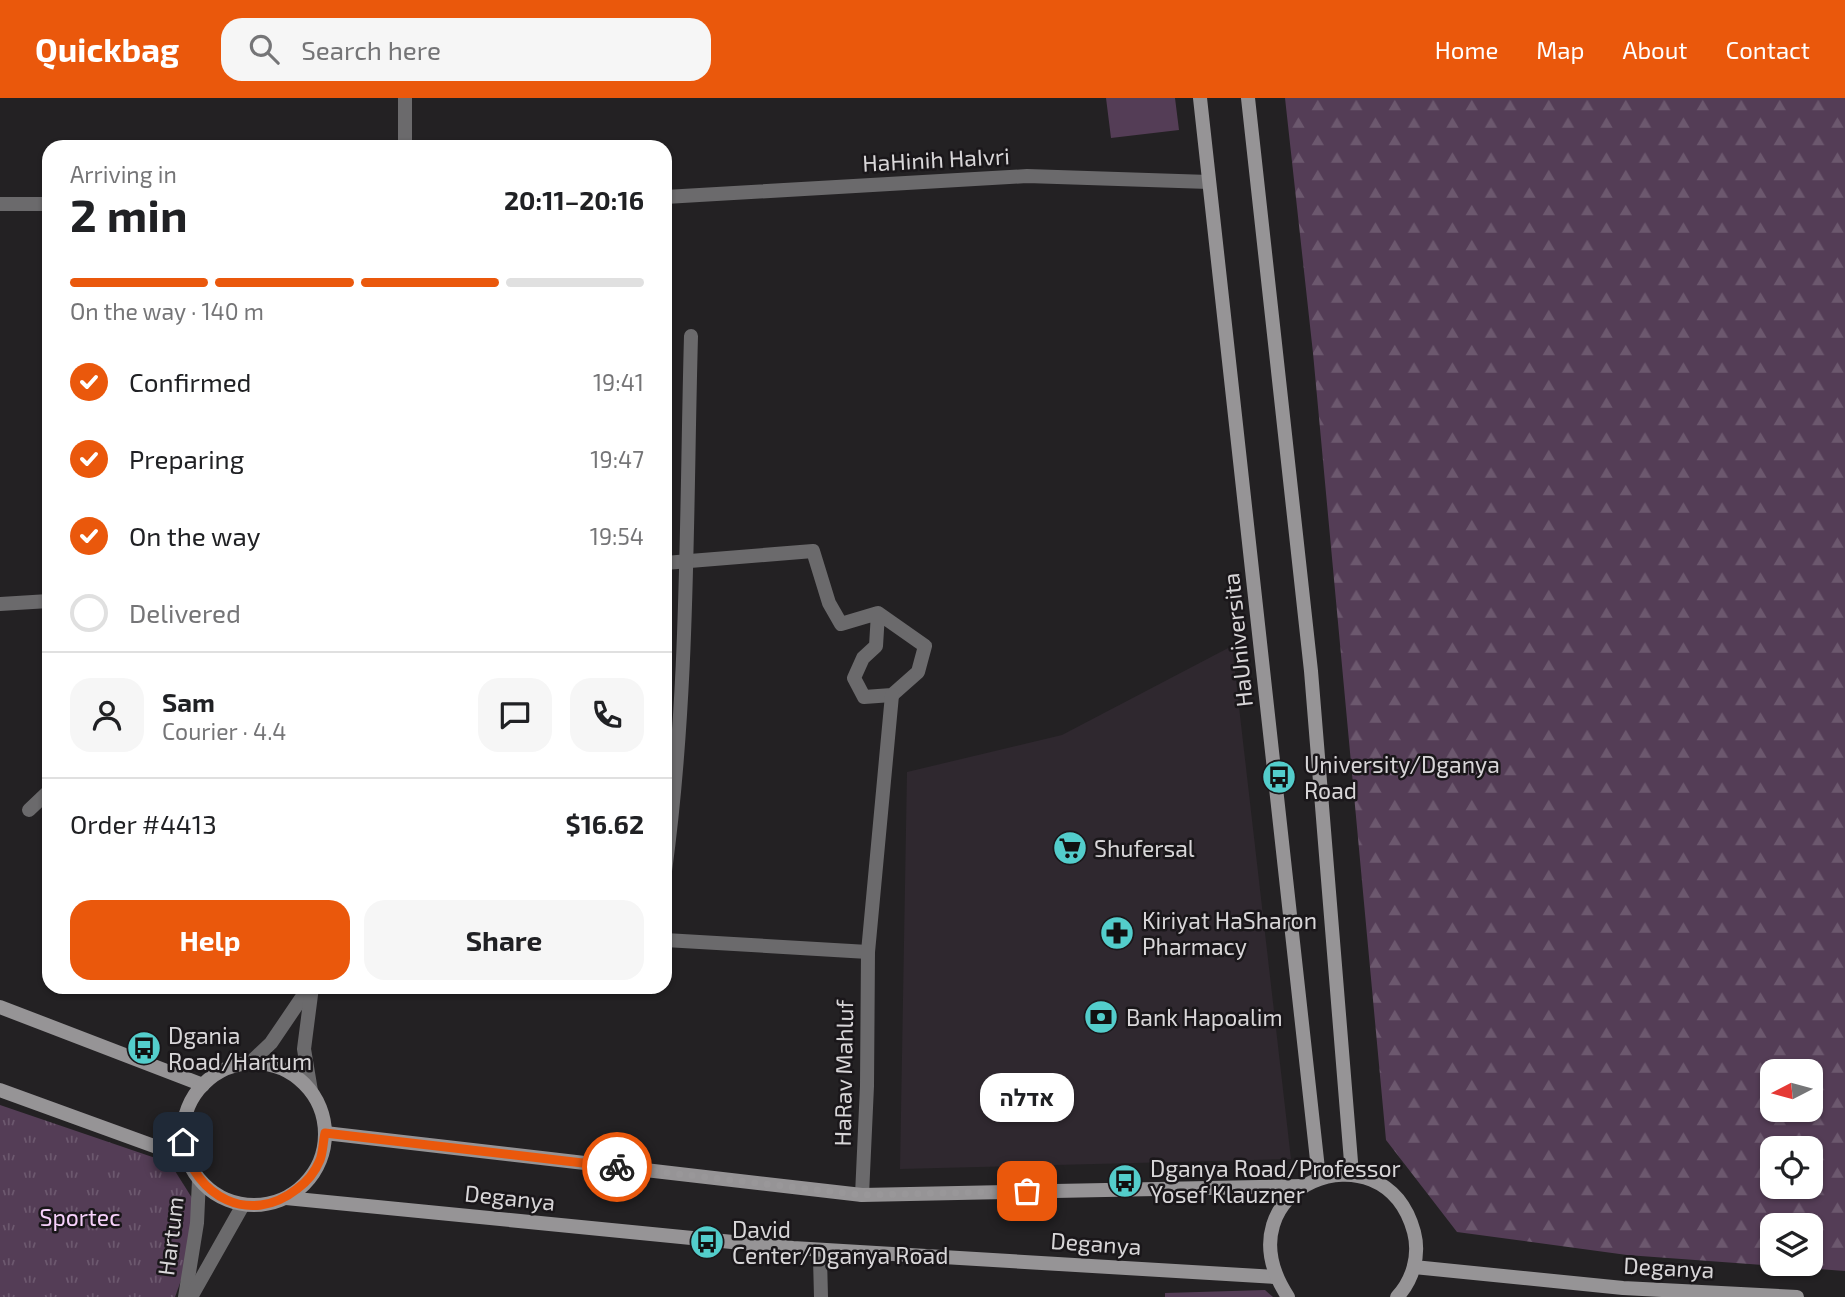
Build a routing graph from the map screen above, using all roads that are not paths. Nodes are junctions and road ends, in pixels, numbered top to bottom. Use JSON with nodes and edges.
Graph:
{"nodes":[{"id":1,"x":405,"y":98,"type":"edge"},
{"id":2,"x":1200,"y":98,"type":"edge"},
{"id":3,"x":1248,"y":98,"type":"edge"},
{"id":4,"x":405,"y":140,"type":"edge"},
{"id":5,"x":1209,"y":182,"type":"junction"},
{"id":6,"x":672,"y":197,"type":"edge"},
{"id":7,"x":0,"y":204,"type":"edge"},
{"id":8,"x":42,"y":204,"type":"edge"},
{"id":9,"x":691,"y":336,"type":"dead end"},
{"id":10,"x":685,"y":562,"type":"junction"},
{"id":11,"x":672,"y":563,"type":"edge"},
{"id":12,"x":42,"y":601,"type":"edge"},
{"id":13,"x":0,"y":604,"type":"edge"},
{"id":14,"x":878,"y":613,"type":"junction"},
{"id":15,"x":892,"y":695,"type":"junction"},
{"id":16,"x":42,"y":798,"type":"edge"},
{"id":17,"x":29,"y":810,"type":"dead end"},
{"id":18,"x":672,"y":821,"type":"edge"},
{"id":19,"x":672,"y":940,"type":"edge"},
{"id":20,"x":868,"y":952,"type":"junction"},
{"id":21,"x":306,"y":994,"type":"edge"},
{"id":22,"x":310,"y":994,"type":"edge"},
{"id":23,"x":0,"y":1007,"type":"edge"},
{"id":24,"x":250,"y":1063,"type":"junction"},
{"id":25,"x":203,"y":1084,"type":"junction"},
{"id":26,"x":0,"y":1090,"type":"edge"},
{"id":27,"x":311,"y":1091,"type":"junction"},
{"id":28,"x":325,"y":1133,"type":"junction"},
{"id":29,"x":187,"y":1158,"type":"junction"},
{"id":30,"x":1352,"y":1174,"type":"junction"},
{"id":31,"x":1319,"y":1178,"type":"junction"},
{"id":32,"x":199,"y":1180,"type":"junction"},
{"id":33,"x":1303,"y":1186,"type":"junction"},
{"id":34,"x":862,"y":1195,"type":"junction"},
{"id":35,"x":286,"y":1198,"type":"junction"},
{"id":36,"x":243,"y":1205,"type":"junction"},
{"id":37,"x":820,"y":1258,"type":"dead end"},
{"id":38,"x":1414,"y":1267,"type":"junction"},
{"id":39,"x":1275,"y":1278,"type":"junction"},
{"id":40,"x":185,"y":1297,"type":"edge"},
{"id":41,"x":191,"y":1297,"type":"edge"},
{"id":42,"x":821,"y":1297,"type":"edge"},
{"id":43,"x":1288,"y":1297,"type":"edge"},
{"id":44,"x":1397,"y":1297,"type":"edge"},
{"id":45,"x":1797,"y":1297,"type":"edge"}],
"edges":[{"from":1,"to":4,"type":"street"},
{"from":2,"to":5,"type":"street","name":"HaUniversita"},
{"from":3,"to":30,"type":"street"},
{"from":5,"to":6,"type":"street","name":"HaHinih HaIvri"},
{"from":5,"to":31,"type":"street","name":"HaUniversita"},
{"from":7,"to":8,"type":"street"},
{"from":9,"to":10,"type":"street"},
{"from":10,"to":11,"type":"street"},
{"from":10,"to":14,"type":"street"},
{"from":10,"to":18,"type":"street"},
{"from":12,"to":13,"type":"street"},
{"from":14,"to":15,"type":"street"},
{"from":14,"to":15,"type":"street"},
{"from":15,"to":20,"type":"street","name":"HaRav Mahluf"},
{"from":16,"to":17,"type":"street"},
{"from":19,"to":20,"type":"street"},
{"from":20,"to":34,"type":"street","name":"HaRav Mahluf"},
{"from":21,"to":24,"type":"street"},
{"from":22,"to":27,"type":"street"},
{"from":23,"to":25,"type":"street"},
{"from":24,"to":25,"type":"street"},
{"from":24,"to":27,"type":"street"},
{"from":25,"to":29,"type":"street"},
{"from":26,"to":29,"type":"street"},
{"from":27,"to":28,"type":"street"},
{"from":28,"to":34,"type":"street","name":"Deganya"},
{"from":28,"to":35,"type":"street"},
{"from":29,"to":32,"type":"street"},
{"from":30,"to":31,"type":"street"},
{"from":30,"to":38,"type":"street"},
{"from":31,"to":33,"type":"street"},
{"from":32,"to":36,"type":"street"},
{"from":32,"to":40,"type":"street","name":"Hartum"},
{"from":33,"to":34,"type":"street","name":"Deganya"},
{"from":33,"to":39,"type":"street"},
{"from":35,"to":36,"type":"street"},
{"from":35,"to":39,"type":"street","name":"Deganya"},
{"from":36,"to":41,"type":"street","name":"Hartum"},
{"from":37,"to":42,"type":"street"},
{"from":38,"to":44,"type":"street"},
{"from":38,"to":45,"type":"street","name":"Deganya"},
{"from":39,"to":43,"type":"street"}]}
